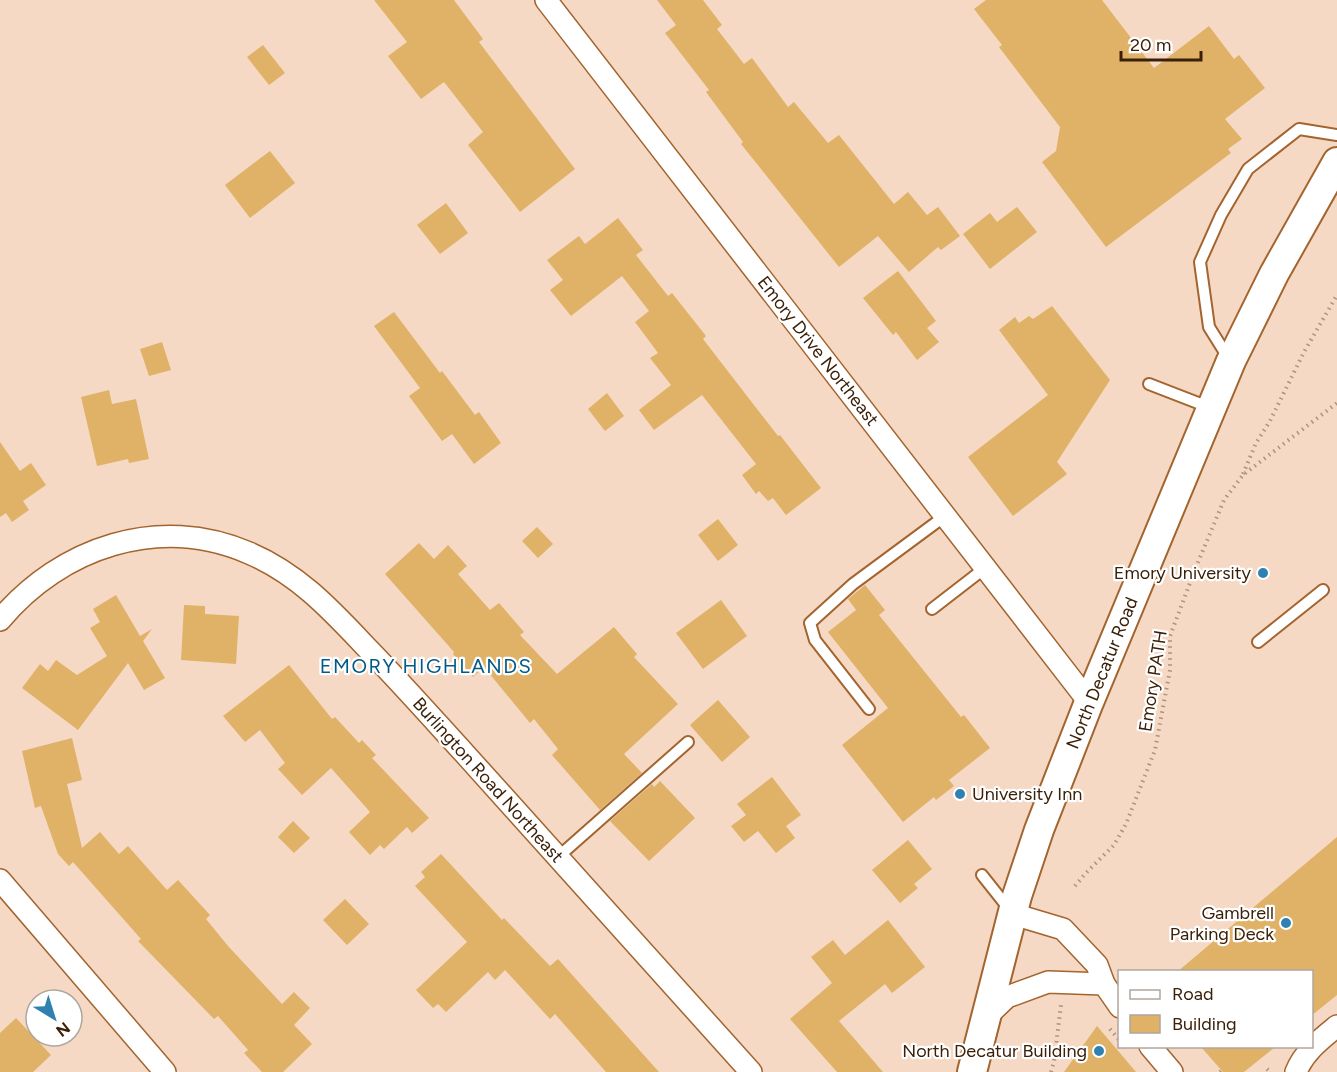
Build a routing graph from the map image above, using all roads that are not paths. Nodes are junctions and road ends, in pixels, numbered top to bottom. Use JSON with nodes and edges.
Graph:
{"nodes":[{"id":1,"x":546,"y":0,"type":"edge"},
{"id":2,"x":1337,"y":135,"type":"edge"},
{"id":3,"x":1337,"y":162,"type":"edge"},
{"id":4,"x":1231,"y":362,"type":"junction"},
{"id":5,"x":1149,"y":384,"type":"dead end"},
{"id":6,"x":1212,"y":408,"type":"junction"},
{"id":7,"x":945,"y":516,"type":"junction"},
{"id":8,"x":985,"y":568,"type":"junction"},
{"id":9,"x":1323,"y":590,"type":"dead end"},
{"id":10,"x":932,"y":609,"type":"dead end"},
{"id":11,"x":0,"y":620,"type":"edge"},
{"id":12,"x":1258,"y":642,"type":"dead end"},
{"id":13,"x":1089,"y":702,"type":"junction"},
{"id":14,"x":869,"y":709,"type":"dead end"},
{"id":15,"x":688,"y":742,"type":"dead end"},
{"id":16,"x":558,"y":857,"type":"junction"},
{"id":17,"x":982,"y":875,"type":"dead end"},
{"id":18,"x":0,"y":880,"type":"edge"},
{"id":19,"x":1013,"y":914,"type":"junction"},
{"id":20,"x":1104,"y":984,"type":"junction"},
{"id":21,"x":1118,"y":1005,"type":"edge"},
{"id":22,"x":986,"y":1017,"type":"junction"},
{"id":23,"x":1337,"y":1026,"type":"edge"},
{"id":24,"x":1313,"y":1047,"type":"edge"},
{"id":25,"x":1151,"y":1048,"type":"edge"},
{"id":26,"x":1312,"y":1048,"type":"edge"},
{"id":27,"x":165,"y":1072,"type":"edge"},
{"id":28,"x":752,"y":1072,"type":"edge"},
{"id":29,"x":972,"y":1072,"type":"edge"},
{"id":30,"x":1172,"y":1072,"type":"edge"},
{"id":31,"x":1296,"y":1072,"type":"edge"}],
"edges":[{"from":1,"to":7,"type":"street","name":"Emory Drive Northeast"},
{"from":2,"to":4,"type":"lane"},
{"from":3,"to":4,"type":"main road","name":"North Decatur Road"},
{"from":4,"to":6,"type":"main road","name":"North Decatur Road"},
{"from":5,"to":6,"type":"lane"},
{"from":6,"to":13,"type":"main road","name":"North Decatur Road"},
{"from":7,"to":8,"type":"street","name":"Emory Drive Northeast"},
{"from":7,"to":14,"type":"lane"},
{"from":8,"to":10,"type":"lane"},
{"from":8,"to":13,"type":"street","name":"Emory Drive Northeast"},
{"from":9,"to":12,"type":"lane"},
{"from":11,"to":16,"type":"street","name":"Burlington Road Northeast"},
{"from":13,"to":19,"type":"main road","name":"North Decatur Road"},
{"from":15,"to":16,"type":"lane"},
{"from":16,"to":28,"type":"street","name":"Burlington Road Northeast"},
{"from":17,"to":19,"type":"lane"},
{"from":18,"to":27,"type":"street"},
{"from":19,"to":20,"type":"street"},
{"from":19,"to":22,"type":"main road","name":"North Decatur Road"},
{"from":20,"to":21,"type":"street"},
{"from":20,"to":22,"type":"street"},
{"from":22,"to":29,"type":"main road","name":"North Decatur Road"},
{"from":23,"to":24,"type":"street"},
{"from":25,"to":30,"type":"street"},
{"from":26,"to":31,"type":"street"}]}
